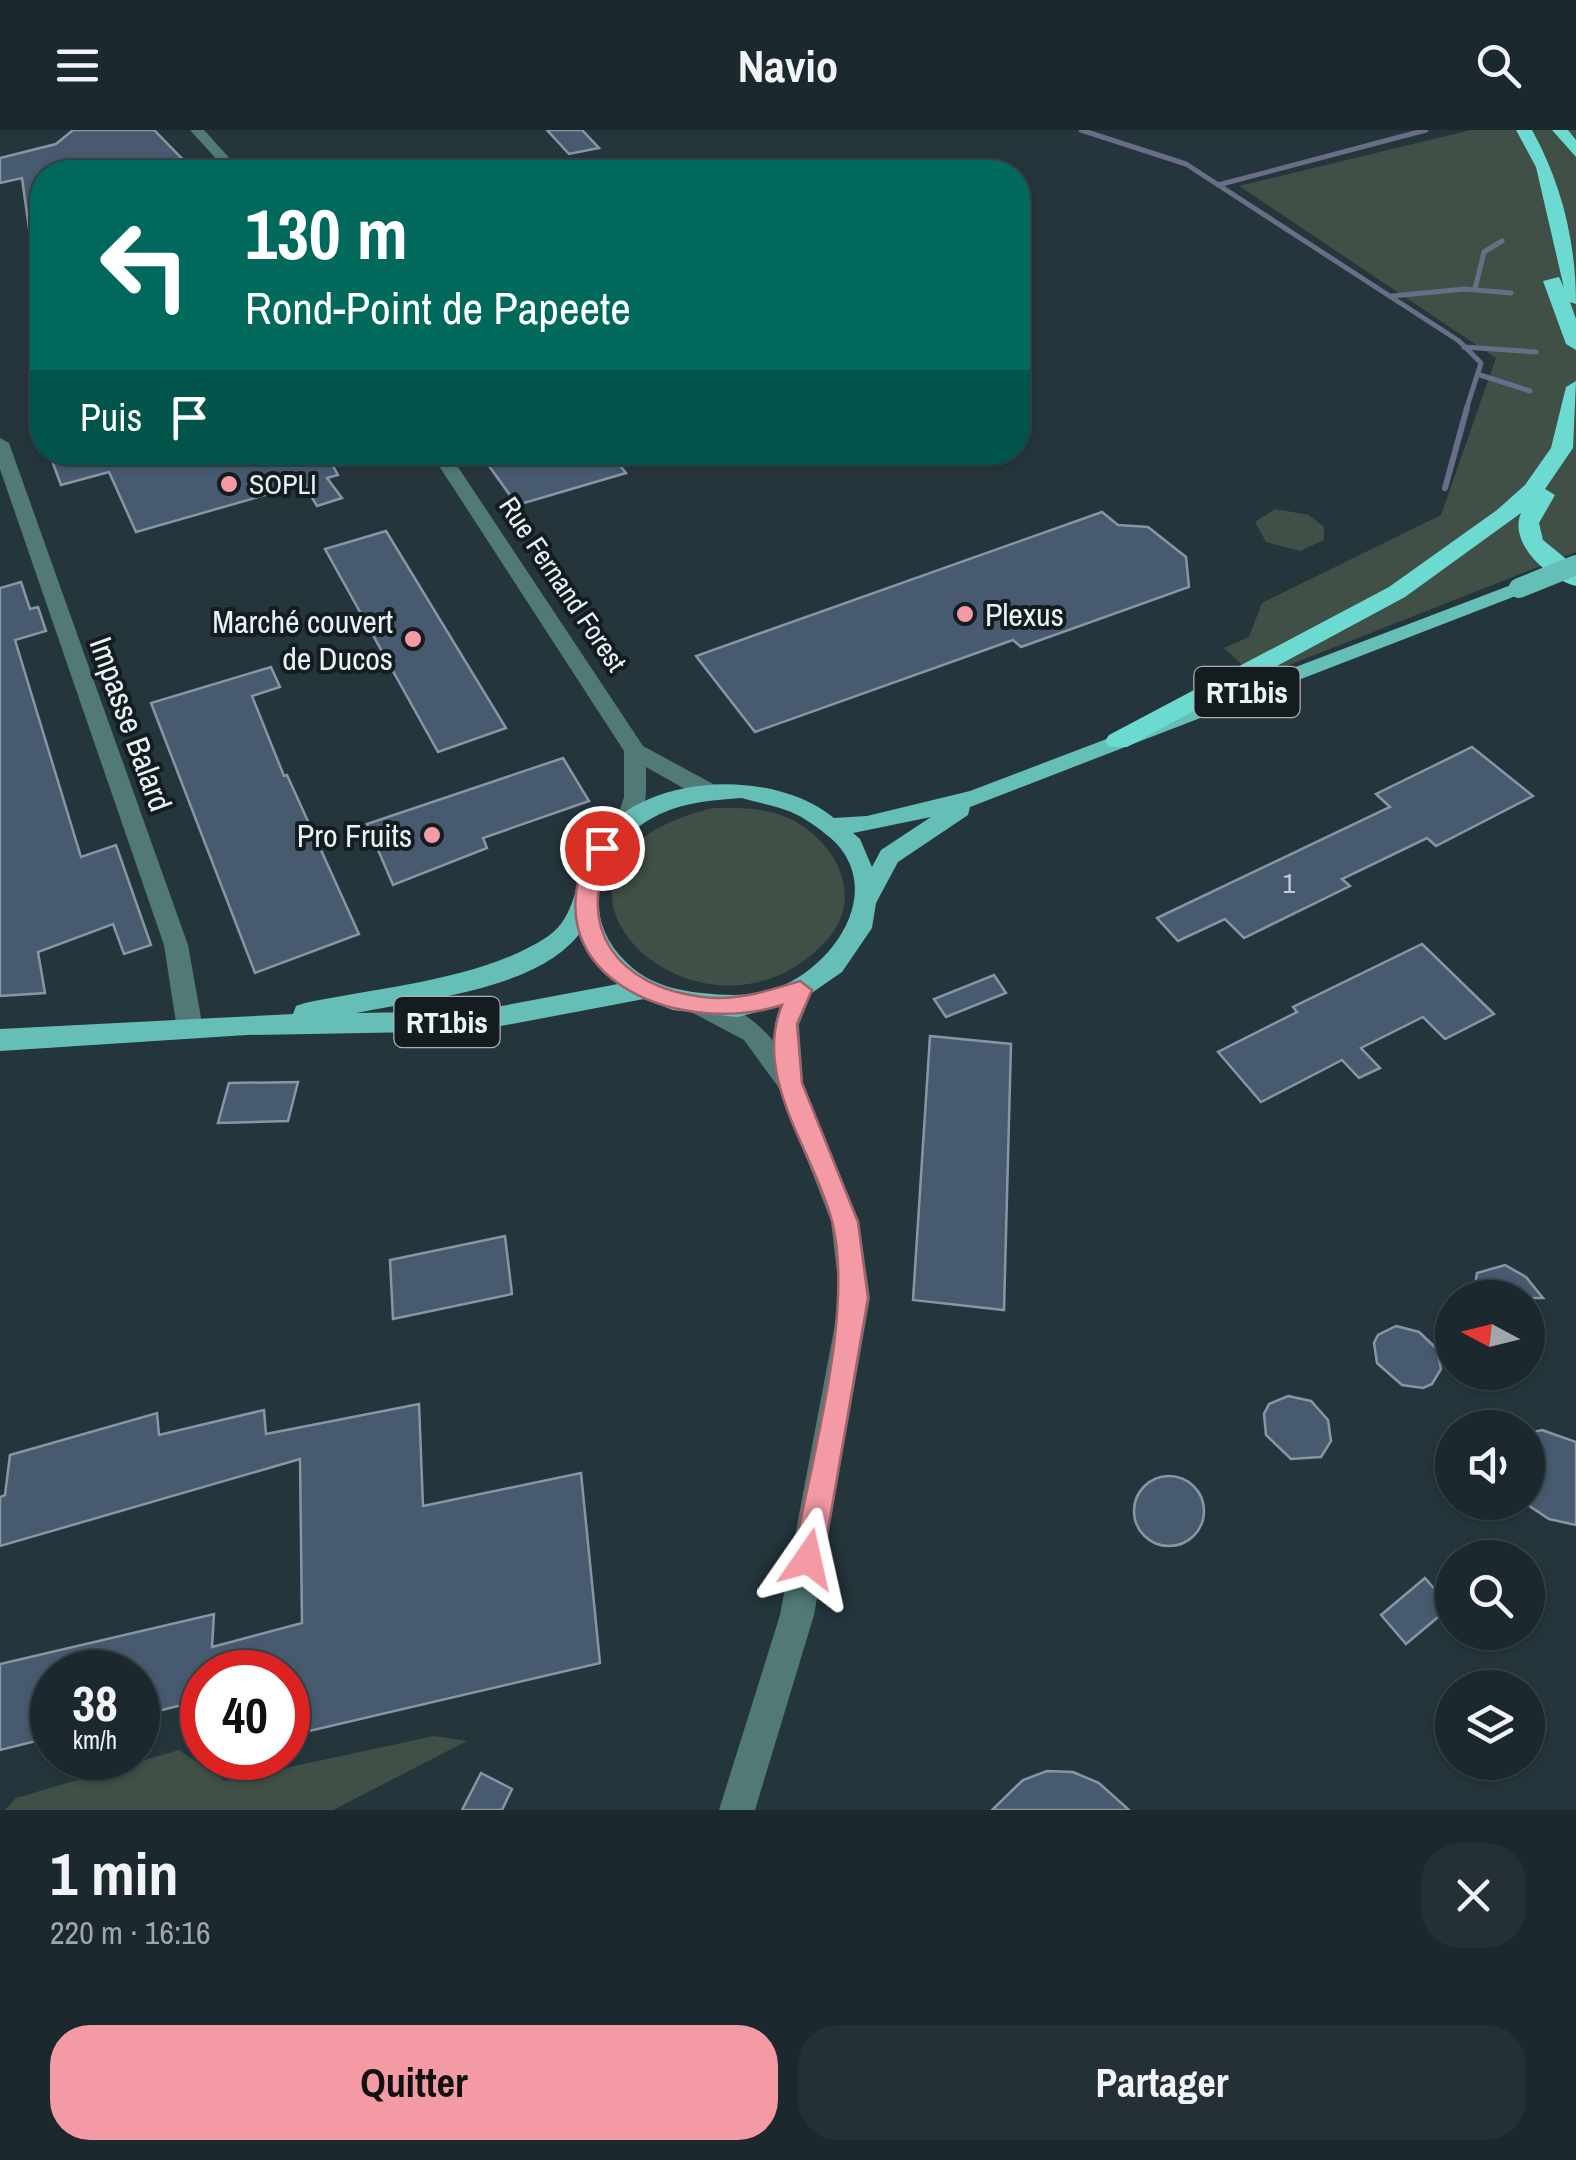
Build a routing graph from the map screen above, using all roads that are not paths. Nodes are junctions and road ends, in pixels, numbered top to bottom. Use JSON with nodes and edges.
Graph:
{"nodes":[{"id":1,"x":196,"y":130,"type":"edge"},
{"id":2,"x":1524,"y":130,"type":"edge"},
{"id":3,"x":1544,"y":130,"type":"edge"},
{"id":4,"x":1560,"y":130,"type":"edge"},
{"id":5,"x":1576,"y":152,"type":"edge"},
{"id":6,"x":224,"y":160,"type":"edge"},
{"id":7,"x":1573,"y":202,"type":"edge"},
{"id":8,"x":1554,"y":218,"type":"junction"},
{"id":9,"x":1576,"y":232,"type":"edge"},
{"id":10,"x":1576,"y":298,"type":"edge"},
{"id":11,"x":1576,"y":344,"type":"edge"},
{"id":12,"x":1576,"y":388,"type":"edge"},
{"id":13,"x":0,"y":443,"type":"edge"},
{"id":14,"x":1562,"y":448,"type":"junction"},
{"id":15,"x":448,"y":465,"type":"edge"},
{"id":16,"x":1576,"y":565,"type":"edge"},
{"id":17,"x":1576,"y":579,"type":"edge"},
{"id":18,"x":1118,"y":741,"type":"junction"},
{"id":19,"x":635,"y":751,"type":"junction"},
{"id":20,"x":708,"y":792,"type":"junction"},
{"id":21,"x":975,"y":798,"type":"junction"},
{"id":22,"x":628,"y":822,"type":"junction"},
{"id":23,"x":834,"y":826,"type":"junction"},
{"id":24,"x":869,"y":896,"type":"junction"},
{"id":25,"x":583,"y":911,"type":"junction"},
{"id":26,"x":644,"y":989,"type":"junction"},
{"id":27,"x":800,"y":990,"type":"junction"},
{"id":28,"x":702,"y":1006,"type":"junction"},
{"id":29,"x":247,"y":1026,"type":"junction"},
{"id":30,"x":190,"y":1029,"type":"junction"},
{"id":31,"x":0,"y":1040,"type":"edge"},
{"id":32,"x":790,"y":1083,"type":"junction"},
{"id":33,"x":737,"y":1810,"type":"edge"}],
"edges":[{"from":1,"to":6,"type":"street"},
{"from":2,"to":8,"type":"highway"},
{"from":3,"to":7,"type":"highway"},
{"from":4,"to":5,"type":"highway"},
{"from":7,"to":9,"type":"highway"},
{"from":8,"to":10,"type":"highway"},
{"from":8,"to":11,"type":"highway"},
{"from":12,"to":14,"type":"highway"},
{"from":13,"to":30,"type":"street","name":"Impasse Balard"},
{"from":14,"to":17,"type":"highway"},
{"from":14,"to":18,"type":"highway"},
{"from":15,"to":19,"type":"street","name":"Rue Fernand Forest"},
{"from":16,"to":18,"type":"main road","number":"RT1bis","bridge":true},
{"from":18,"to":21,"type":"main road","number":"RT1bis"},
{"from":19,"to":20,"type":"street","name":"Rue Fernand Forest"},
{"from":19,"to":22,"type":"street"},
{"from":20,"to":22,"type":"main road"},
{"from":20,"to":23,"type":"main road"},
{"from":21,"to":23,"type":"main road","number":"RT1bis"},
{"from":21,"to":24,"type":"main road","number":"RT1bis"},
{"from":22,"to":25,"type":"main road"},
{"from":23,"to":24,"type":"main road"},
{"from":24,"to":27,"type":"main road"},
{"from":25,"to":26,"type":"main road"},
{"from":25,"to":29,"type":"main road","number":"RT1bis"},
{"from":26,"to":28,"type":"main road"},
{"from":26,"to":29,"type":"main road","number":"RT1bis"},
{"from":27,"to":28,"type":"main road"},
{"from":27,"to":32,"type":"street"},
{"from":28,"to":32,"type":"street"},
{"from":29,"to":30,"type":"main road","number":"RT1bis"},
{"from":30,"to":31,"type":"main road","number":"RT1bis"},
{"from":32,"to":33,"type":"street"}]}
